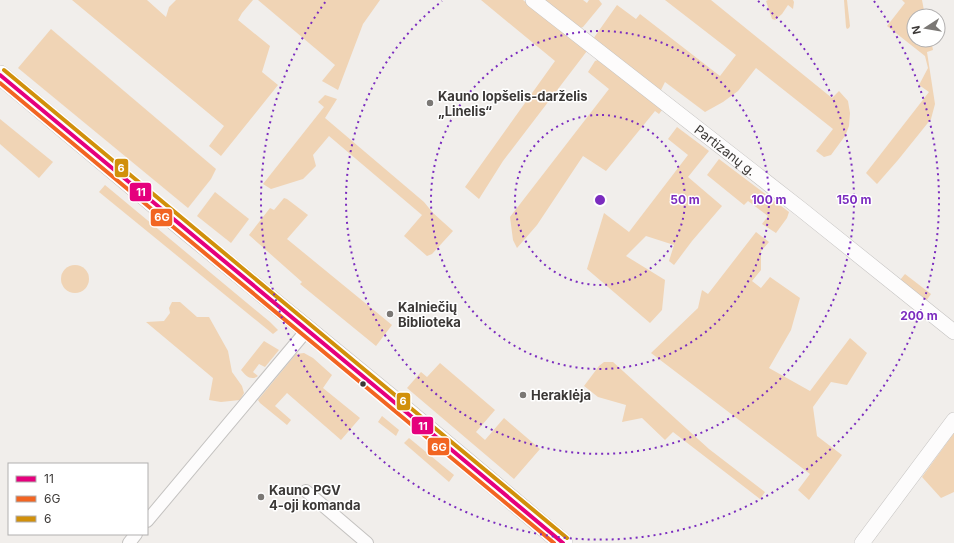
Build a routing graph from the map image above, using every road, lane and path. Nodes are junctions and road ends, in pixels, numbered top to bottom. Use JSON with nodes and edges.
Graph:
{"nodes":[{"id":1,"x":533,"y":0,"type":"edge"},
{"id":2,"x":0,"y":74,"type":"edge"},
{"id":3,"x":307,"y":330,"type":"junction"},
{"id":4,"x":954,"y":332,"type":"edge"},
{"id":5,"x":954,"y":420,"type":"edge"},
{"id":6,"x":306,"y":491,"type":"dead end"},
{"id":7,"x":148,"y":520,"type":"edge"},
{"id":8,"x":135,"y":535,"type":"edge"},
{"id":9,"x":129,"y":543,"type":"edge"},
{"id":10,"x":367,"y":543,"type":"edge"},
{"id":11,"x":563,"y":543,"type":"edge"},
{"id":12,"x":862,"y":543,"type":"edge"}],
"edges":[{"from":1,"to":4,"type":"street","name":"Partizanų g."},
{"from":2,"to":3,"type":"main road"},
{"from":3,"to":7,"type":"street"},
{"from":3,"to":11,"type":"main road"},
{"from":5,"to":12,"type":"street"},
{"from":6,"to":10,"type":"street"},
{"from":8,"to":9,"type":"street"}]}
